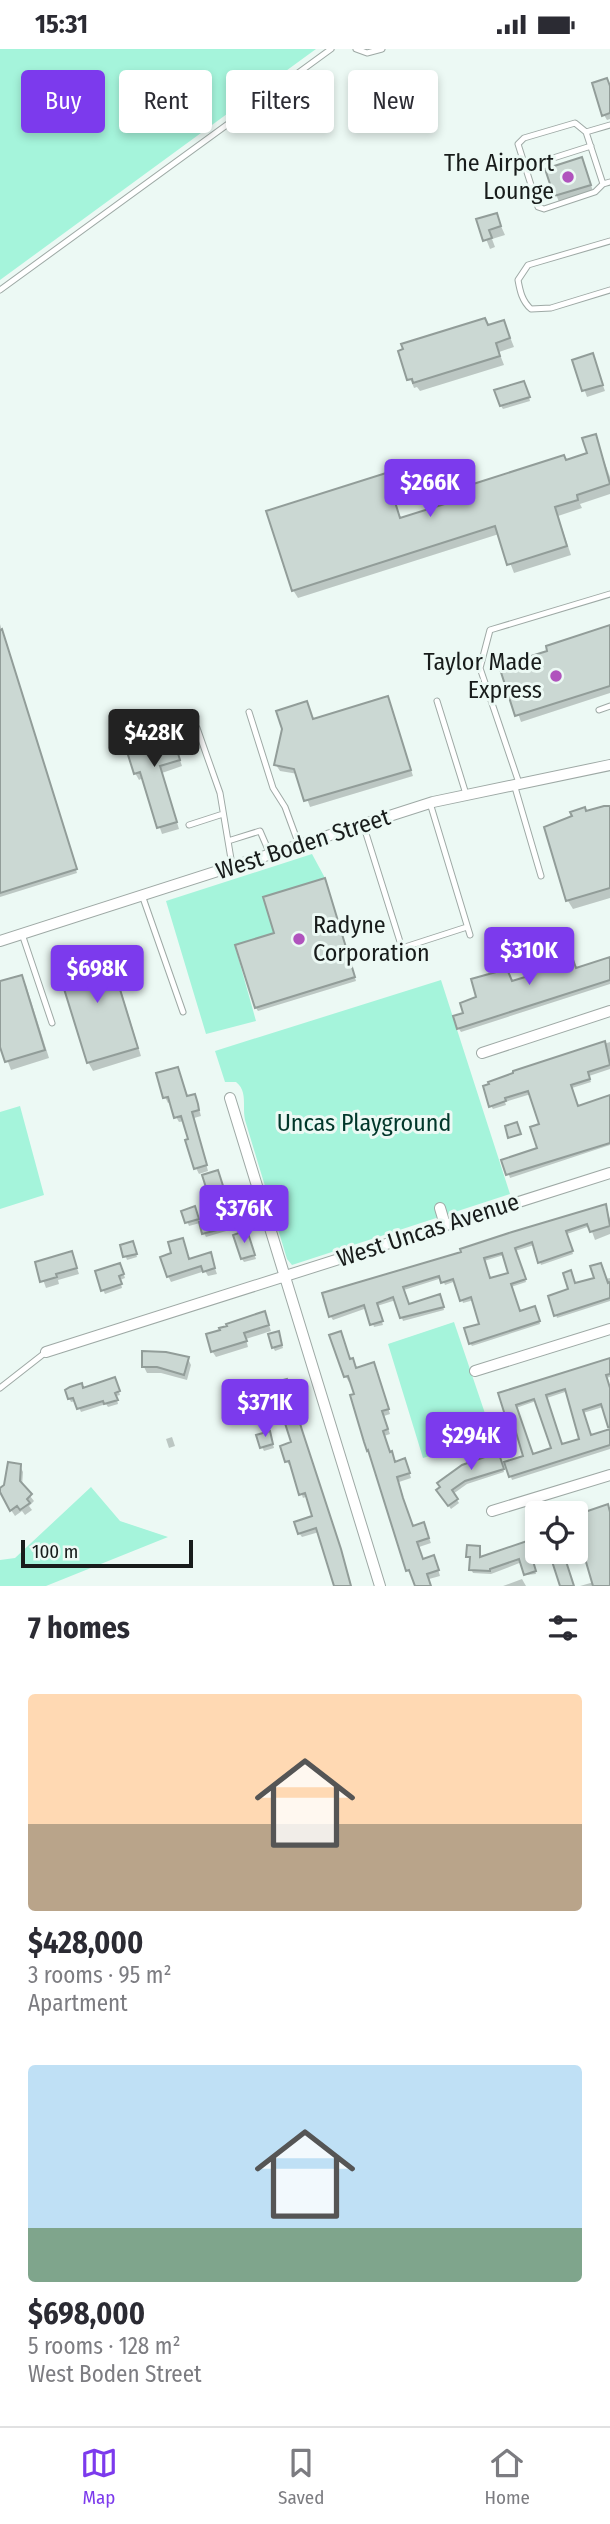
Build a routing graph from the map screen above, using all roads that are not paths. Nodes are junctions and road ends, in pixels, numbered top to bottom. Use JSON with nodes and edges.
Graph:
{"nodes":[{"id":1,"x":331,"y":49,"type":"edge"},
{"id":2,"x":356,"y":49,"type":"edge"},
{"id":3,"x":382,"y":49,"type":"edge"},
{"id":4,"x":610,"y":125,"type":"edge"},
{"id":5,"x":586,"y":132,"type":"junction"},
{"id":6,"x":591,"y":146,"type":"junction"},
{"id":7,"x":525,"y":167,"type":"junction"},
{"id":8,"x":610,"y":181,"type":"edge"},
{"id":9,"x":603,"y":184,"type":"junction"},
{"id":10,"x":610,"y":241,"type":"edge"},
{"id":11,"x":0,"y":290,"type":"edge"},
{"id":12,"x":610,"y":290,"type":"edge"},
{"id":13,"x":610,"y":594,"type":"edge"},
{"id":14,"x":438,"y":701,"type":"dead end"},
{"id":15,"x":610,"y":706,"type":"edge"},
{"id":16,"x":598,"y":710,"type":"dead end"},
{"id":17,"x":249,"y":712,"type":"dead end"},
{"id":18,"x":197,"y":728,"type":"dead end"},
{"id":19,"x":610,"y":765,"type":"edge"},
{"id":20,"x":516,"y":783,"type":"junction"},
{"id":21,"x":466,"y":794,"type":"junction"},
{"id":22,"x":430,"y":803,"type":"junction"},
{"id":23,"x":223,"y":814,"type":"junction"},
{"id":24,"x":363,"y":824,"type":"junction"},
{"id":25,"x":189,"y":825,"type":"dead end"},
{"id":26,"x":228,"y":841,"type":"junction"},
{"id":27,"x":299,"y":845,"type":"junction"},
{"id":28,"x":270,"y":854,"type":"junction"},
{"id":29,"x":232,"y":865,"type":"junction"},
{"id":30,"x":541,"y":876,"type":"dead end"},
{"id":31,"x":142,"y":895,"type":"junction"},
{"id":32,"x":467,"y":927,"type":"junction"},
{"id":33,"x":22,"y":934,"type":"junction"},
{"id":34,"x":470,"y":936,"type":"dead end"},
{"id":35,"x":0,"y":941,"type":"edge"},
{"id":36,"x":610,"y":1011,"type":"edge"},
{"id":37,"x":183,"y":1012,"type":"dead end"},
{"id":38,"x":52,"y":1023,"type":"dead end"},
{"id":39,"x":482,"y":1053,"type":"dead end"},
{"id":40,"x":230,"y":1098,"type":"dead end"},
{"id":41,"x":610,"y":1173,"type":"edge"},
{"id":42,"x":440,"y":1209,"type":"dead end"},
{"id":43,"x":445,"y":1225,"type":"junction"},
{"id":44,"x":284,"y":1276,"type":"junction"},
{"id":45,"x":610,"y":1329,"type":"edge"},
{"id":46,"x":46,"y":1352,"type":"joint"},
{"id":47,"x":475,"y":1371,"type":"dead end"},
{"id":48,"x":0,"y":1388,"type":"edge"},
{"id":49,"x":610,"y":1475,"type":"edge"},
{"id":50,"x":492,"y":1511,"type":"dead end"},
{"id":51,"x":380,"y":1586,"type":"edge"}],
"edges":[{"from":1,"to":11,"type":"lane"},
{"from":2,"to":3,"type":"lane"},
{"from":4,"to":5,"type":"lane"},
{"from":5,"to":6,"type":"lane"},
{"from":5,"to":7,"type":"lane"},
{"from":6,"to":7,"type":"lane"},
{"from":6,"to":9,"type":"lane"},
{"from":7,"to":9,"type":"lane"},
{"from":8,"to":9,"type":"lane"},
{"from":10,"to":12,"type":"lane"},
{"from":13,"to":20,"type":"lane"},
{"from":14,"to":21,"type":"lane"},
{"from":15,"to":16,"type":"lane"},
{"from":17,"to":27,"type":"lane"},
{"from":18,"to":23,"type":"lane"},
{"from":19,"to":20,"type":"street","name":"West Boden Street"},
{"from":20,"to":21,"type":"street","name":"West Boden Street"},
{"from":20,"to":30,"type":"lane"},
{"from":21,"to":22,"type":"street","name":"West Boden Street"},
{"from":22,"to":24,"type":"street","name":"West Boden Street"},
{"from":22,"to":32,"type":"lane"},
{"from":23,"to":25,"type":"lane"},
{"from":23,"to":26,"type":"lane"},
{"from":24,"to":27,"type":"street","name":"West Boden Street"},
{"from":24,"to":32,"type":"lane"},
{"from":26,"to":28,"type":"lane"},
{"from":26,"to":29,"type":"lane"},
{"from":27,"to":28,"type":"street","name":"West Boden Street"},
{"from":28,"to":29,"type":"street","name":"West Boden Street"},
{"from":29,"to":31,"type":"street","name":"West Boden Street"},
{"from":31,"to":33,"type":"street","name":"West Boden Street"},
{"from":31,"to":37,"type":"lane"},
{"from":32,"to":34,"type":"lane"},
{"from":33,"to":35,"type":"street","name":"West Boden Street"},
{"from":33,"to":38,"type":"lane"},
{"from":36,"to":39,"type":"street"},
{"from":40,"to":44,"type":"street"},
{"from":41,"to":43,"type":"street","name":"West Uncas Avenue"},
{"from":42,"to":43,"type":"street"},
{"from":43,"to":44,"type":"street","name":"West Uncas Avenue"},
{"from":44,"to":46,"type":"street","name":"West Uncas Avenue"},
{"from":44,"to":51,"type":"street"},
{"from":45,"to":47,"type":"street"},
{"from":46,"to":48,"type":"lane"},
{"from":49,"to":50,"type":"street"}]}
